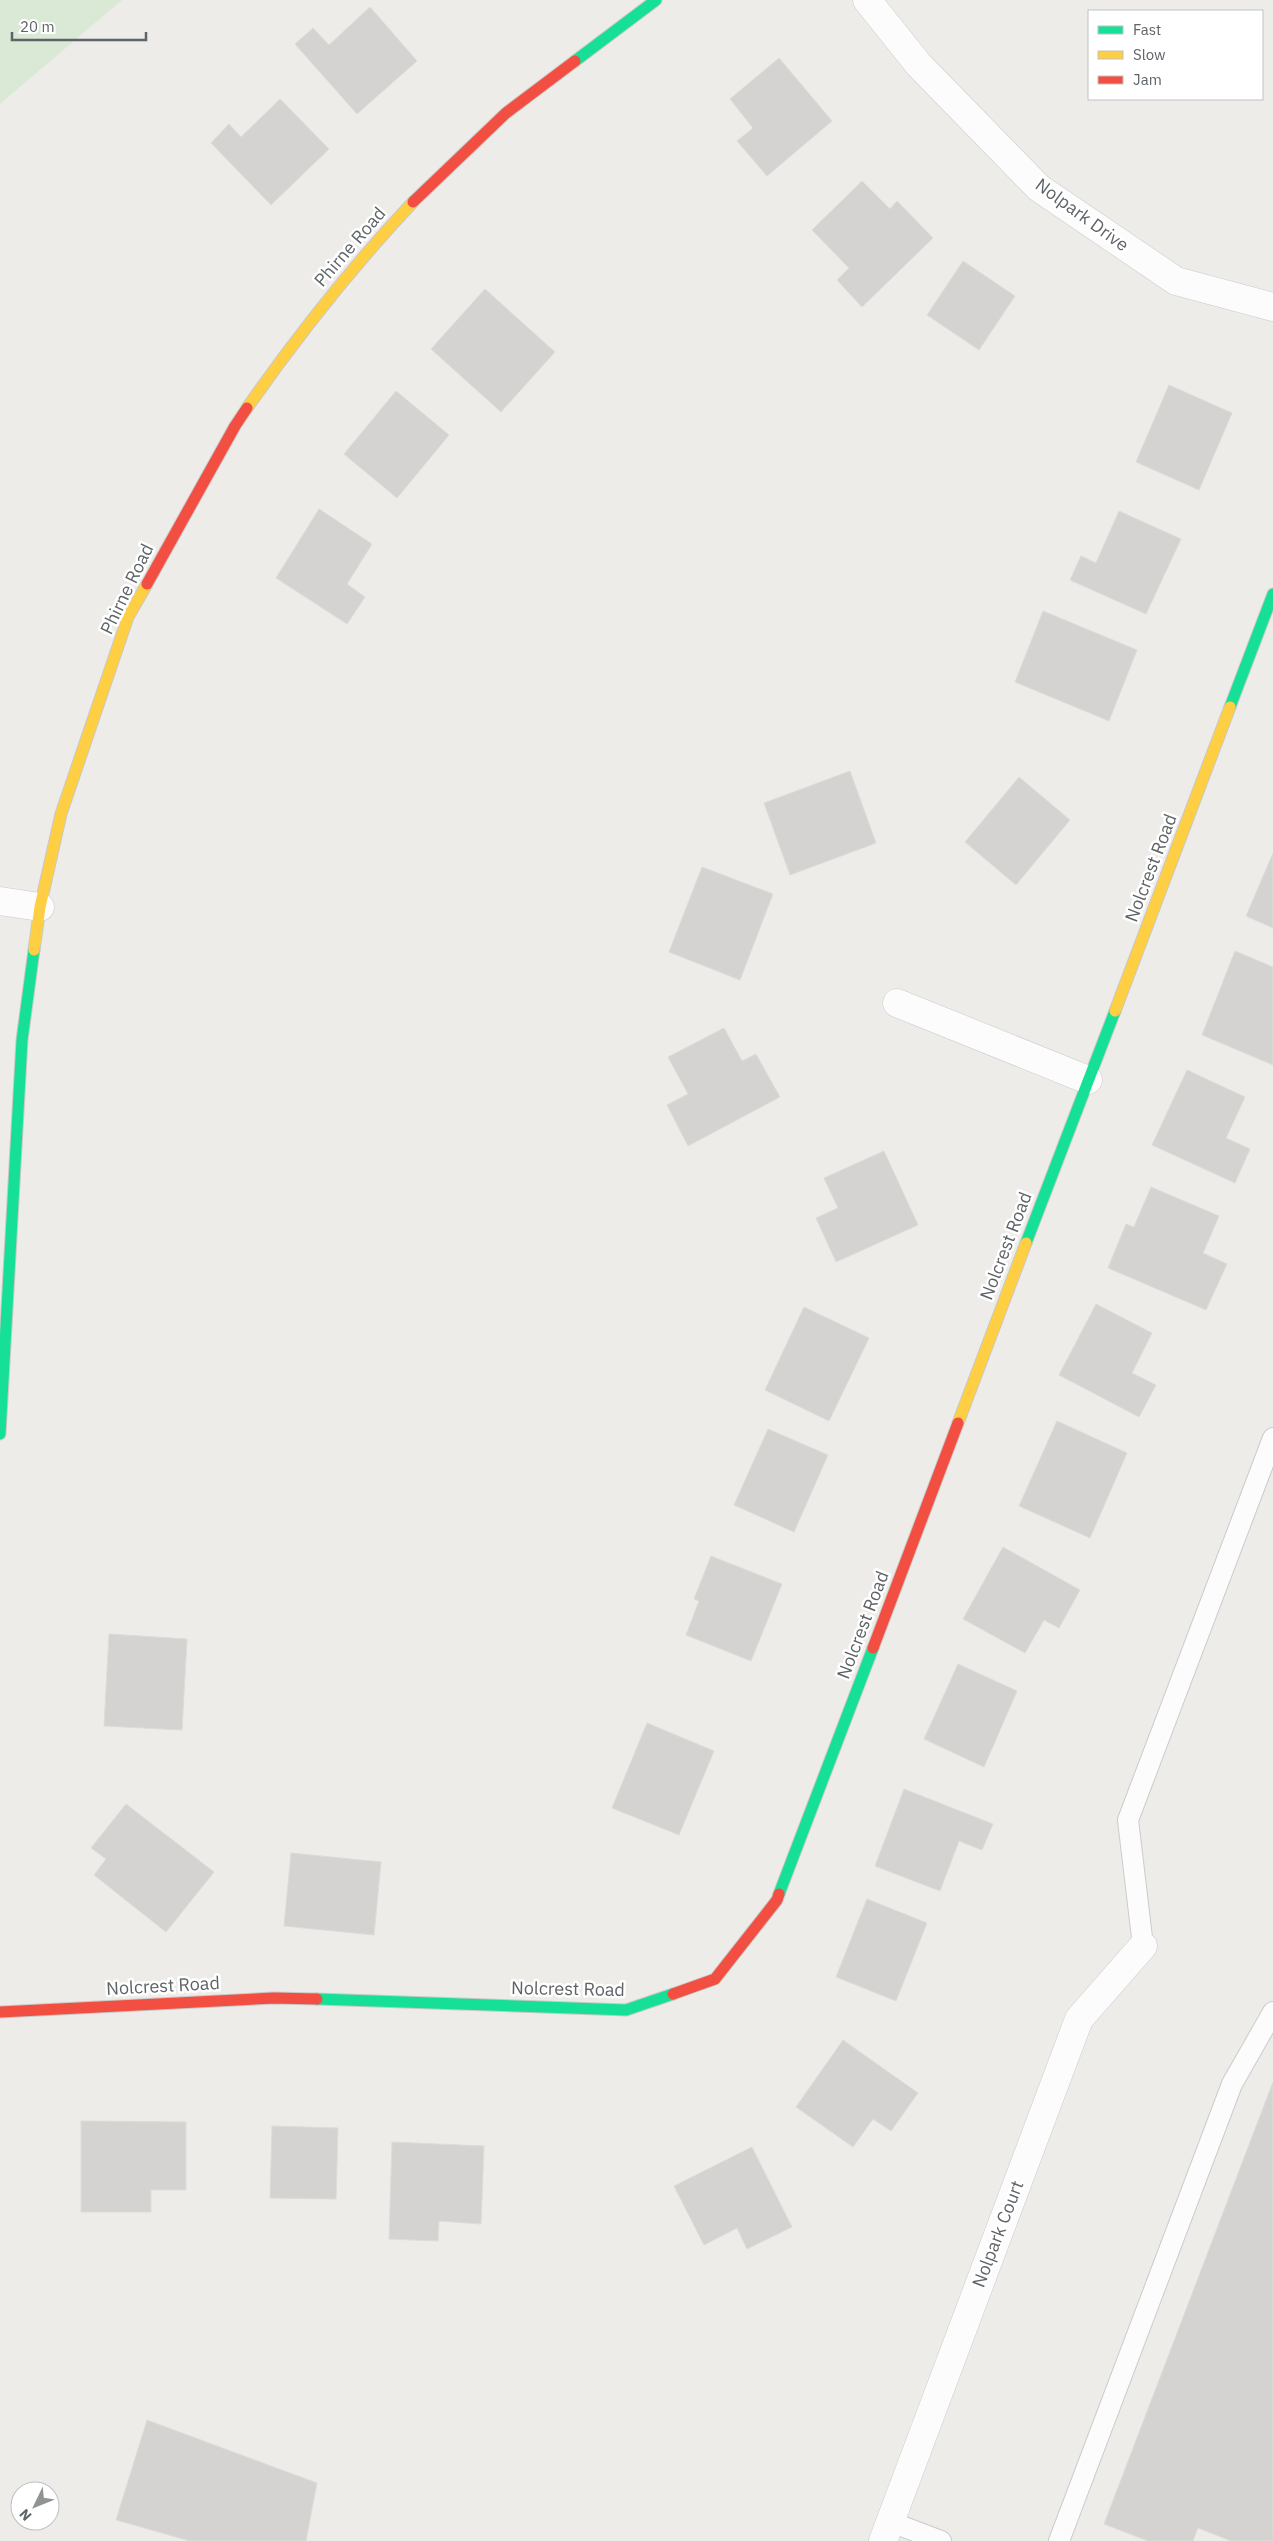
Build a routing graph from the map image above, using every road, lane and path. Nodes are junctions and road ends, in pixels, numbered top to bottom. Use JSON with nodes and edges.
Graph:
{"nodes":[{"id":1,"x":656,"y":0,"type":"edge"},
{"id":2,"x":867,"y":0,"type":"edge"},
{"id":3,"x":1273,"y":307,"type":"edge"},
{"id":4,"x":1273,"y":594,"type":"edge"},
{"id":5,"x":0,"y":901,"type":"edge"},
{"id":6,"x":40,"y":907,"type":"junction"},
{"id":7,"x":897,"y":1003,"type":"dead end"},
{"id":8,"x":1088,"y":1080,"type":"junction"},
{"id":9,"x":0,"y":1434,"type":"edge"},
{"id":10,"x":1273,"y":1438,"type":"edge"},
{"id":11,"x":1144,"y":1946,"type":"joint"},
{"id":12,"x":0,"y":2012,"type":"edge"},
{"id":13,"x":1273,"y":2012,"type":"edge"},
{"id":14,"x":887,"y":2532,"type":"edge"},
{"id":15,"x":941,"y":2541,"type":"edge"},
{"id":16,"x":1059,"y":2541,"type":"edge"}],
"edges":[{"from":1,"to":6,"type":"street","name":"Phirne Road"},
{"from":2,"to":3,"type":"street","name":"Nolpark Drive"},
{"from":4,"to":8,"type":"street","name":"Nolcrest Road"},
{"from":5,"to":6,"type":"street"},
{"from":6,"to":9,"type":"street","name":"Phirne Road"},
{"from":7,"to":8,"type":"street"},
{"from":8,"to":12,"type":"street","name":"Nolcrest Road"},
{"from":10,"to":11,"type":"lane"},
{"from":11,"to":14,"type":"street","name":"Nolpark Court"},
{"from":13,"to":16,"type":"lane"},
{"from":14,"to":15,"type":"lane"}]}
